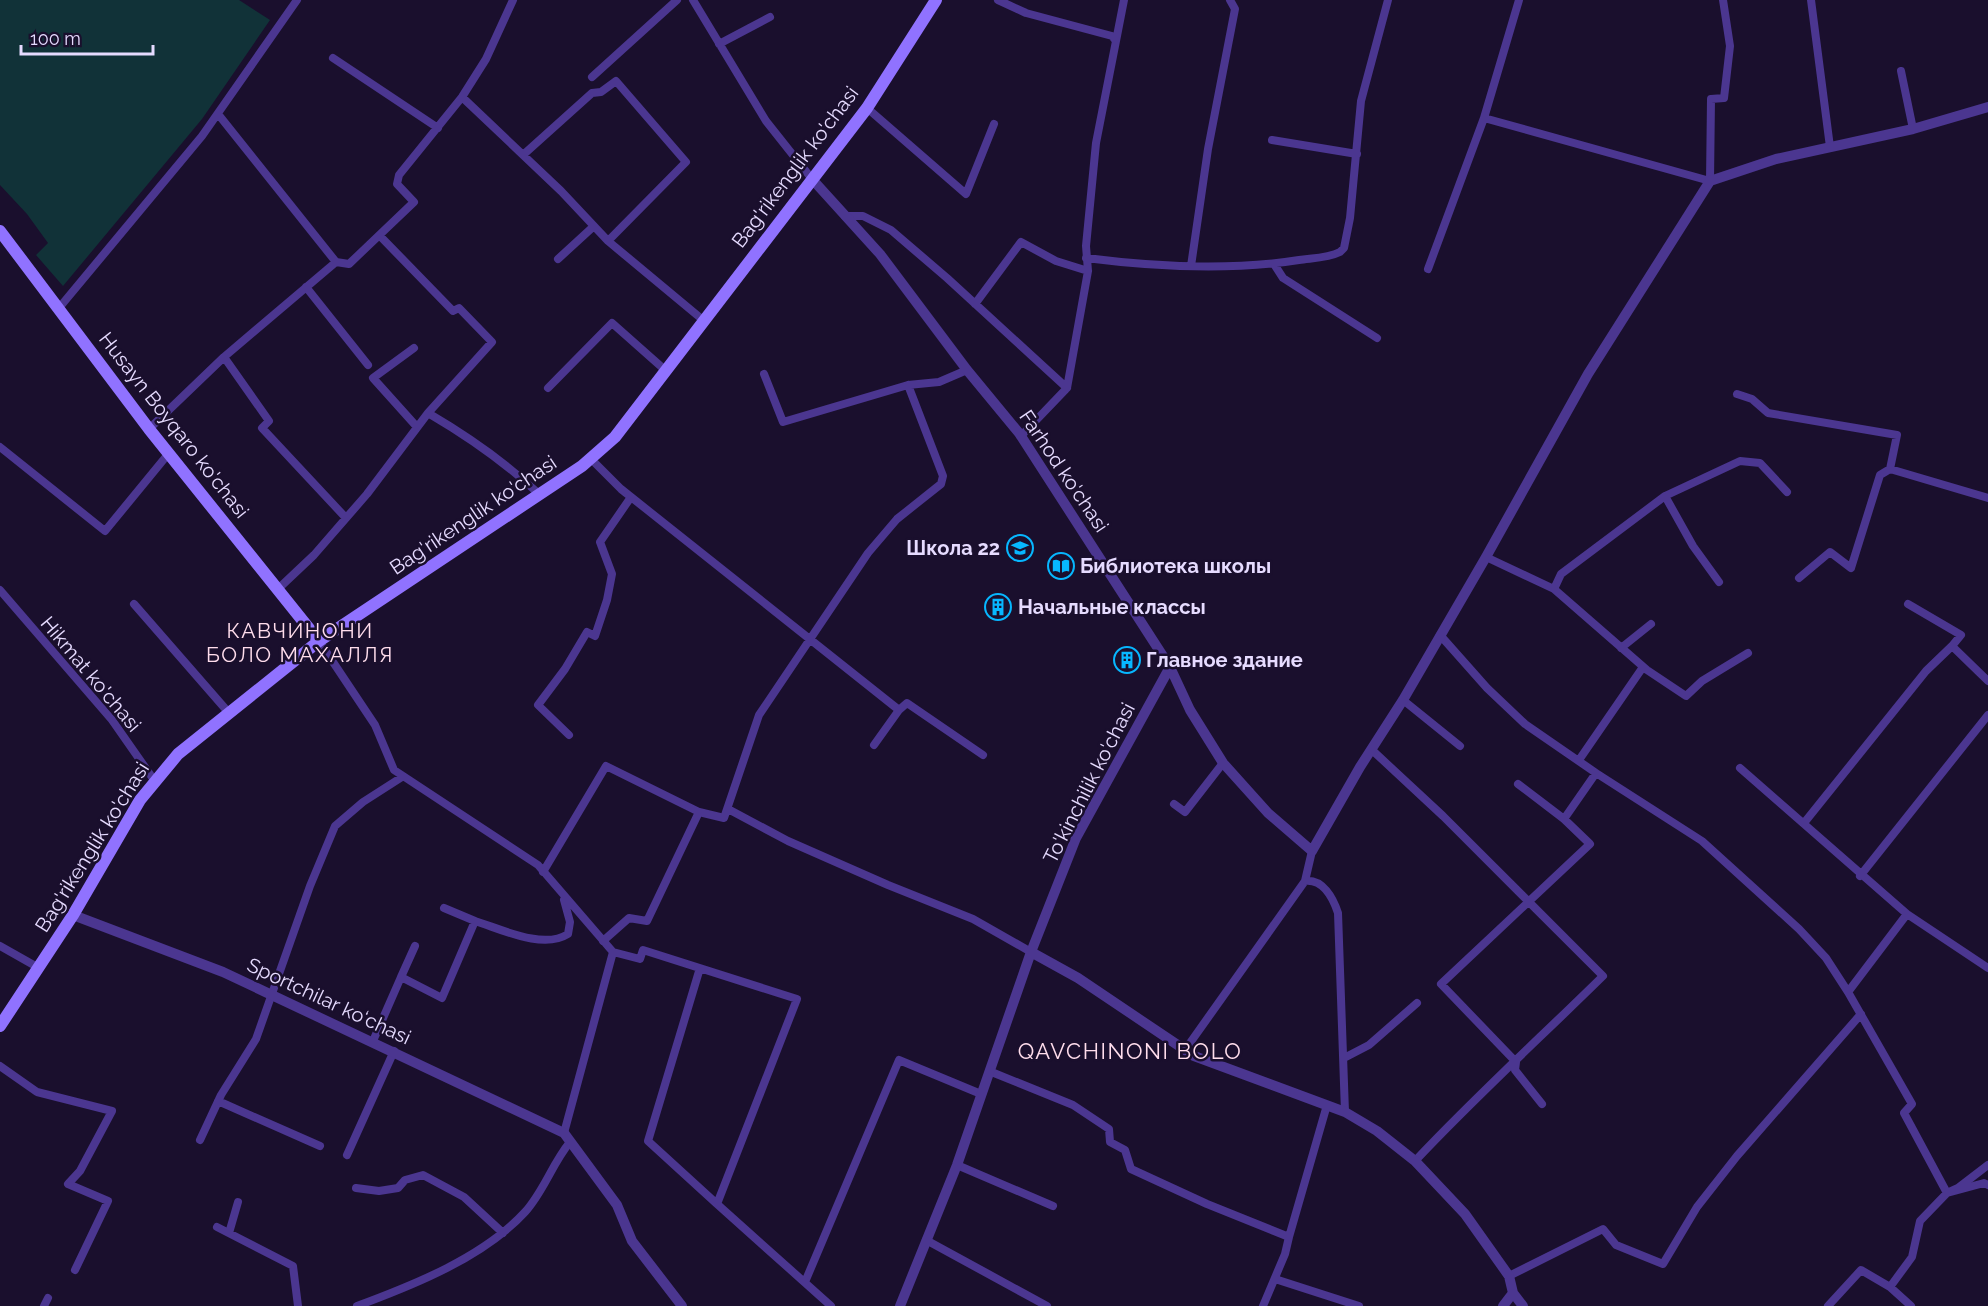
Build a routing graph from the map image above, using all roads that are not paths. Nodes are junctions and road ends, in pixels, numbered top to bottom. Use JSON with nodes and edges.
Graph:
{"nodes":[{"id":1,"x":297,"y":0,"type":"edge"},
{"id":2,"x":513,"y":0,"type":"edge"},
{"id":3,"x":677,"y":0,"type":"edge"},
{"id":4,"x":693,"y":0,"type":"edge"},
{"id":5,"x":936,"y":0,"type":"edge"},
{"id":6,"x":998,"y":0,"type":"edge"},
{"id":7,"x":1124,"y":0,"type":"edge"},
{"id":8,"x":1230,"y":0,"type":"edge"},
{"id":9,"x":1388,"y":0,"type":"edge"},
{"id":10,"x":1519,"y":0,"type":"edge"},
{"id":11,"x":1723,"y":0,"type":"edge"},
{"id":12,"x":1811,"y":0,"type":"edge"},
{"id":13,"x":770,"y":17,"type":"dead end"},
{"id":14,"x":1116,"y":41,"type":"junction"},
{"id":15,"x":720,"y":44,"type":"junction"},
{"id":16,"x":333,"y":58,"type":"dead end"},
{"id":17,"x":1901,"y":71,"type":"dead end"},
{"id":18,"x":592,"y":77,"type":"dead end"},
{"id":19,"x":462,"y":97,"type":"junction"},
{"id":20,"x":1988,"y":106,"type":"edge"},
{"id":21,"x":867,"y":108,"type":"junction"},
{"id":22,"x":218,"y":114,"type":"junction"},
{"id":23,"x":1484,"y":118,"type":"junction"},
{"id":24,"x":994,"y":124,"type":"dead end"},
{"id":25,"x":438,"y":128,"type":"junction"},
{"id":26,"x":1913,"y":129,"type":"junction"},
{"id":27,"x":1272,"y":140,"type":"dead end"},
{"id":28,"x":1830,"y":147,"type":"junction"},
{"id":29,"x":1357,"y":154,"type":"junction"},
{"id":30,"x":523,"y":155,"type":"junction"},
{"id":31,"x":812,"y":179,"type":"junction"},
{"id":32,"x":1710,"y":181,"type":"junction"},
{"id":33,"x":845,"y":216,"type":"junction"},
{"id":34,"x":594,"y":226,"type":"junction"},
{"id":35,"x":0,"y":231,"type":"edge"},
{"id":36,"x":380,"y":236,"type":"junction"},
{"id":37,"x":608,"y":241,"type":"junction"},
{"id":38,"x":1086,"y":258,"type":"junction"},
{"id":39,"x":558,"y":260,"type":"dead end"},
{"id":40,"x":336,"y":262,"type":"junction"},
{"id":41,"x":1274,"y":264,"type":"junction"},
{"id":42,"x":1191,"y":266,"type":"junction"},
{"id":43,"x":1428,"y":269,"type":"dead end"},
{"id":44,"x":1088,"y":271,"type":"junction"},
{"id":45,"x":306,"y":287,"type":"junction"},
{"id":46,"x":975,"y":304,"type":"junction"},
{"id":47,"x":59,"y":308,"type":"junction"},
{"id":48,"x":703,"y":320,"type":"junction"},
{"id":49,"x":1377,"y":338,"type":"dead end"},
{"id":50,"x":414,"y":348,"type":"dead end"},
{"id":51,"x":224,"y":357,"type":"junction"},
{"id":52,"x":368,"y":365,"type":"dead end"},
{"id":53,"x":665,"y":370,"type":"junction"},
{"id":54,"x":967,"y":370,"type":"junction"},
{"id":55,"x":764,"y":374,"type":"dead end"},
{"id":56,"x":908,"y":385,"type":"junction"},
{"id":57,"x":548,"y":388,"type":"dead end"},
{"id":58,"x":1067,"y":388,"type":"junction"},
{"id":59,"x":1737,"y":394,"type":"dead end"},
{"id":60,"x":428,"y":413,"type":"junction"},
{"id":61,"x":417,"y":427,"type":"junction"},
{"id":62,"x":149,"y":429,"type":"junction"},
{"id":63,"x":1021,"y":436,"type":"junction"},
{"id":64,"x":0,"y":447,"type":"edge"},
{"id":65,"x":169,"y":453,"type":"junction"},
{"id":66,"x":591,"y":459,"type":"junction"},
{"id":67,"x":1890,"y":469,"type":"junction"},
{"id":68,"x":1787,"y":492,"type":"dead end"},
{"id":69,"x":539,"y":494,"type":"junction"},
{"id":70,"x":1665,"y":496,"type":"junction"},
{"id":71,"x":631,"y":497,"type":"junction"},
{"id":72,"x":1988,"y":498,"type":"edge"},
{"id":73,"x":346,"y":518,"type":"junction"},
{"id":74,"x":1486,"y":557,"type":"junction"},
{"id":75,"x":1799,"y":578,"type":"dead end"},
{"id":76,"x":1719,"y":582,"type":"dead end"},
{"id":77,"x":278,"y":589,"type":"junction"},
{"id":78,"x":1554,"y":589,"type":"junction"},
{"id":79,"x":0,"y":590,"type":"edge"},
{"id":80,"x":134,"y":604,"type":"dead end"},
{"id":81,"x":1908,"y":604,"type":"dead end"},
{"id":82,"x":1651,"y":624,"type":"dead end"},
{"id":83,"x":1440,"y":635,"type":"junction"},
{"id":84,"x":809,"y":639,"type":"junction"},
{"id":85,"x":319,"y":641,"type":"junction"},
{"id":86,"x":1952,"y":646,"type":"junction"},
{"id":87,"x":1621,"y":648,"type":"junction"},
{"id":88,"x":1748,"y":653,"type":"dead end"},
{"id":89,"x":1170,"y":667,"type":"junction"},
{"id":90,"x":1643,"y":667,"type":"junction"},
{"id":91,"x":1988,"y":681,"type":"edge"},
{"id":92,"x":1403,"y":700,"type":"junction"},
{"id":93,"x":899,"y":710,"type":"junction"},
{"id":94,"x":228,"y":713,"type":"junction"},
{"id":95,"x":1988,"y":715,"type":"edge"},
{"id":96,"x":569,"y":735,"type":"dead end"},
{"id":97,"x":874,"y":745,"type":"dead end"},
{"id":98,"x":1460,"y":746,"type":"dead end"},
{"id":99,"x":1372,"y":750,"type":"junction"},
{"id":100,"x":983,"y":755,"type":"dead end"},
{"id":101,"x":1580,"y":760,"type":"junction"},
{"id":102,"x":1223,"y":763,"type":"junction"},
{"id":103,"x":1740,"y":768,"type":"dead end"},
{"id":104,"x":1596,"y":773,"type":"junction"},
{"id":105,"x":402,"y":777,"type":"junction"},
{"id":106,"x":154,"y":780,"type":"junction"},
{"id":107,"x":1518,"y":784,"type":"dead end"},
{"id":108,"x":1174,"y":804,"type":"dead end"},
{"id":109,"x":728,"y":809,"type":"junction"},
{"id":110,"x":699,"y":812,"type":"junction"},
{"id":111,"x":1564,"y":819,"type":"junction"},
{"id":112,"x":1804,"y":823,"type":"junction"},
{"id":113,"x":1312,"y":852,"type":"junction"},
{"id":114,"x":543,"y":872,"type":"junction"},
{"id":115,"x":1860,"y":876,"type":"junction"},
{"id":116,"x":1305,"y":881,"type":"junction"},
{"id":117,"x":562,"y":895,"type":"junction"},
{"id":118,"x":1528,"y":903,"type":"junction"},
{"id":119,"x":444,"y":908,"type":"dead end"},
{"id":120,"x":1907,"y":914,"type":"junction"},
{"id":121,"x":73,"y":915,"type":"junction"},
{"id":122,"x":475,"y":921,"type":"junction"},
{"id":123,"x":603,"y":941,"type":"junction"},
{"id":124,"x":0,"y":946,"type":"edge"},
{"id":125,"x":415,"y":946,"type":"dead end"},
{"id":126,"x":613,"y":952,"type":"junction"},
{"id":127,"x":1031,"y":952,"type":"junction"},
{"id":128,"x":39,"y":968,"type":"junction"},
{"id":129,"x":700,"y":968,"type":"junction"},
{"id":130,"x":1988,"y":968,"type":"edge"},
{"id":131,"x":401,"y":977,"type":"junction"},
{"id":132,"x":1848,"y":992,"type":"junction"},
{"id":133,"x":272,"y":994,"type":"junction"},
{"id":134,"x":1417,"y":1002,"type":"dead end"},
{"id":135,"x":1860,"y":1014,"type":"junction"},
{"id":136,"x":0,"y":1026,"type":"edge"},
{"id":137,"x":373,"y":1041,"type":"junction"},
{"id":138,"x":1185,"y":1050,"type":"junction"},
{"id":139,"x":394,"y":1051,"type":"junction"},
{"id":140,"x":1344,"y":1058,"type":"junction"},
{"id":141,"x":1516,"y":1062,"type":"junction"},
{"id":142,"x":0,"y":1066,"type":"edge"},
{"id":143,"x":989,"y":1071,"type":"junction"},
{"id":144,"x":981,"y":1095,"type":"junction"},
{"id":145,"x":218,"y":1101,"type":"junction"},
{"id":146,"x":1542,"y":1104,"type":"dead end"},
{"id":147,"x":1327,"y":1105,"type":"junction"},
{"id":148,"x":1345,"y":1112,"type":"junction"},
{"id":149,"x":567,"y":1137,"type":"junction"},
{"id":150,"x":200,"y":1140,"type":"dead end"},
{"id":151,"x":320,"y":1146,"type":"dead end"},
{"id":152,"x":347,"y":1155,"type":"dead end"},
{"id":153,"x":1415,"y":1161,"type":"junction"},
{"id":154,"x":957,"y":1165,"type":"junction"},
{"id":155,"x":1988,"y":1165,"type":"edge"},
{"id":156,"x":1988,"y":1185,"type":"edge"},
{"id":157,"x":356,"y":1188,"type":"dead end"},
{"id":158,"x":1947,"y":1193,"type":"junction"},
{"id":159,"x":238,"y":1202,"type":"dead end"},
{"id":160,"x":717,"y":1204,"type":"junction"},
{"id":161,"x":1053,"y":1206,"type":"dead end"},
{"id":162,"x":218,"y":1227,"type":"dead end"},
{"id":163,"x":229,"y":1233,"type":"junction"},
{"id":164,"x":503,"y":1233,"type":"junction"},
{"id":165,"x":1288,"y":1237,"type":"junction"},
{"id":166,"x":926,"y":1240,"type":"junction"},
{"id":167,"x":75,"y":1270,"type":"dead end"},
{"id":168,"x":1509,"y":1276,"type":"junction"},
{"id":169,"x":1275,"y":1279,"type":"junction"},
{"id":170,"x":805,"y":1282,"type":"junction"},
{"id":171,"x":1890,"y":1287,"type":"junction"},
{"id":172,"x":1513,"y":1293,"type":"junction"},
{"id":173,"x":1031,"y":1302,"type":"edge"},
{"id":174,"x":298,"y":1306,"type":"edge"},
{"id":175,"x":357,"y":1306,"type":"edge"},
{"id":176,"x":682,"y":1306,"type":"edge"},
{"id":177,"x":831,"y":1306,"type":"edge"},
{"id":178,"x":900,"y":1306,"type":"edge"},
{"id":179,"x":1047,"y":1306,"type":"edge"},
{"id":180,"x":1263,"y":1306,"type":"edge"},
{"id":181,"x":1359,"y":1306,"type":"edge"},
{"id":182,"x":1503,"y":1306,"type":"edge"},
{"id":183,"x":1523,"y":1306,"type":"edge"},
{"id":184,"x":1828,"y":1306,"type":"edge"},
{"id":185,"x":1911,"y":1306,"type":"edge"}],
"edges":[{"from":1,"to":22,"type":"street"},
{"from":2,"to":19,"type":"street"},
{"from":3,"to":18,"type":"street"},
{"from":4,"to":15,"type":"street"},
{"from":5,"to":21,"type":"main road","name":"Bag'rikenglik ko'chasi"},
{"from":6,"to":14,"type":"street"},
{"from":7,"to":14,"type":"street"},
{"from":8,"to":42,"type":"street"},
{"from":9,"to":29,"type":"street"},
{"from":10,"to":23,"type":"street"},
{"from":11,"to":32,"type":"street"},
{"from":12,"to":28,"type":"street"},
{"from":13,"to":15,"type":"street"},
{"from":14,"to":38,"type":"street"},
{"from":15,"to":31,"type":"street"},
{"from":16,"to":25,"type":"street"},
{"from":17,"to":26,"type":"street"},
{"from":19,"to":25,"type":"street"},
{"from":19,"to":30,"type":"street"},
{"from":20,"to":26,"type":"street"},
{"from":21,"to":24,"type":"street"},
{"from":21,"to":31,"type":"main road","name":"Bag'rikenglik ko'chasi"},
{"from":22,"to":40,"type":"street"},
{"from":22,"to":47,"type":"street"},
{"from":23,"to":32,"type":"street"},
{"from":23,"to":43,"type":"street"},
{"from":25,"to":36,"type":"street"},
{"from":26,"to":28,"type":"street"},
{"from":27,"to":29,"type":"street"},
{"from":28,"to":32,"type":"street"},
{"from":29,"to":41,"type":"street"},
{"from":30,"to":34,"type":"street"},
{"from":30,"to":37,"type":"street"},
{"from":31,"to":33,"type":"street","name":"Farhod ko'chasi"},
{"from":31,"to":48,"type":"main road","name":"Bag'rikenglik ko'chasi"},
{"from":32,"to":74,"type":"street"},
{"from":33,"to":46,"type":"street"},
{"from":33,"to":54,"type":"street","name":"Farhod ko'chasi"},
{"from":34,"to":37,"type":"street"},
{"from":34,"to":39,"type":"street"},
{"from":35,"to":47,"type":"main road","name":"Husayn Boyqaro ko'chasi"},
{"from":36,"to":40,"type":"street"},
{"from":36,"to":60,"type":"street"},
{"from":37,"to":48,"type":"street"},
{"from":38,"to":42,"type":"street"},
{"from":38,"to":44,"type":"street"},
{"from":40,"to":45,"type":"street"},
{"from":41,"to":42,"type":"street"},
{"from":41,"to":49,"type":"street"},
{"from":44,"to":46,"type":"street"},
{"from":44,"to":58,"type":"street"},
{"from":45,"to":51,"type":"street"},
{"from":45,"to":52,"type":"street"},
{"from":46,"to":58,"type":"street"},
{"from":47,"to":62,"type":"main road","name":"Husayn Boyqaro ko'chasi"},
{"from":48,"to":53,"type":"main road","name":"Bag'rikenglik ko'chasi"},
{"from":50,"to":61,"type":"street"},
{"from":51,"to":62,"type":"street"},
{"from":51,"to":73,"type":"street"},
{"from":53,"to":57,"type":"street"},
{"from":53,"to":66,"type":"main road","name":"Bag'rikenglik ko'chasi"},
{"from":54,"to":56,"type":"street"},
{"from":54,"to":63,"type":"street","name":"Farhod ko'chasi"},
{"from":55,"to":56,"type":"street"},
{"from":56,"to":84,"type":"street"},
{"from":58,"to":63,"type":"street"},
{"from":59,"to":67,"type":"street"},
{"from":60,"to":61,"type":"street"},
{"from":60,"to":69,"type":"street"},
{"from":61,"to":73,"type":"street"},
{"from":62,"to":65,"type":"main road","name":"Husayn Boyqaro ko'chasi"},
{"from":63,"to":89,"type":"street","name":"Farhod ko'chasi"},
{"from":64,"to":65,"type":"street"},
{"from":65,"to":77,"type":"main road","name":"Husayn Boyqaro ko'chasi"},
{"from":66,"to":69,"type":"main road","name":"Bag'rikenglik ko'chasi"},
{"from":66,"to":71,"type":"street"},
{"from":67,"to":72,"type":"street"},
{"from":67,"to":75,"type":"street"},
{"from":68,"to":70,"type":"street"},
{"from":69,"to":85,"type":"main road","name":"Bag'rikenglik ko'chasi"},
{"from":70,"to":76,"type":"street"},
{"from":70,"to":78,"type":"street"},
{"from":71,"to":84,"type":"street"},
{"from":71,"to":96,"type":"street"},
{"from":73,"to":77,"type":"street"},
{"from":74,"to":78,"type":"street"},
{"from":74,"to":83,"type":"street"},
{"from":77,"to":85,"type":"main road","name":"Husayn Boyqaro ko'chasi"},
{"from":78,"to":87,"type":"street"},
{"from":79,"to":106,"type":"street","name":"Hikmat ko'chasi"},
{"from":80,"to":94,"type":"street"},
{"from":81,"to":86,"type":"street"},
{"from":82,"to":87,"type":"street"},
{"from":83,"to":92,"type":"street"},
{"from":83,"to":101,"type":"street"},
{"from":84,"to":93,"type":"street"},
{"from":84,"to":109,"type":"street"},
{"from":85,"to":94,"type":"main road","name":"Bag'rikenglik ko'chasi"},
{"from":85,"to":105,"type":"street"},
{"from":86,"to":91,"type":"street"},
{"from":86,"to":112,"type":"street"},
{"from":87,"to":90,"type":"street"},
{"from":88,"to":90,"type":"street"},
{"from":89,"to":102,"type":"street","name":"Farhod ko'chasi"},
{"from":89,"to":127,"type":"street","name":"To'kinchilik ko'chasi"},
{"from":90,"to":101,"type":"street"},
{"from":92,"to":98,"type":"street"},
{"from":92,"to":99,"type":"street"},
{"from":93,"to":97,"type":"street"},
{"from":93,"to":100,"type":"street"},
{"from":94,"to":106,"type":"main road","name":"Bag'rikenglik ko'chasi"},
{"from":95,"to":115,"type":"street"},
{"from":99,"to":113,"type":"street"},
{"from":99,"to":118,"type":"street"},
{"from":101,"to":104,"type":"street"},
{"from":102,"to":108,"type":"street"},
{"from":102,"to":113,"type":"street","name":"Farhod ko'chasi"},
{"from":103,"to":112,"type":"street"},
{"from":104,"to":111,"type":"street"},
{"from":104,"to":132,"type":"street"},
{"from":105,"to":114,"type":"street"},
{"from":105,"to":133,"type":"street"},
{"from":106,"to":121,"type":"main road","name":"Bag'rikenglik ko'chasi"},
{"from":107,"to":111,"type":"street"},
{"from":109,"to":110,"type":"street"},
{"from":109,"to":127,"type":"street"},
{"from":110,"to":114,"type":"street"},
{"from":110,"to":123,"type":"street"},
{"from":111,"to":118,"type":"street"},
{"from":112,"to":115,"type":"street"},
{"from":113,"to":116,"type":"street"},
{"from":114,"to":117,"type":"street"},
{"from":115,"to":120,"type":"street"},
{"from":116,"to":138,"type":"street"},
{"from":116,"to":140,"type":"street"},
{"from":117,"to":122,"type":"street"},
{"from":117,"to":123,"type":"street"},
{"from":118,"to":141,"type":"street"},
{"from":118,"to":141,"type":"street"},
{"from":119,"to":122,"type":"street"},
{"from":120,"to":130,"type":"street"},
{"from":120,"to":132,"type":"street"},
{"from":121,"to":128,"type":"main road","name":"Bag'rikenglik ko'chasi"},
{"from":121,"to":133,"type":"street","name":"Sportchilar ko‘chasi"},
{"from":122,"to":131,"type":"street"},
{"from":123,"to":126,"type":"street"},
{"from":124,"to":128,"type":"street"},
{"from":125,"to":131,"type":"street"},
{"from":126,"to":129,"type":"street"},
{"from":126,"to":149,"type":"street"},
{"from":127,"to":138,"type":"street"},
{"from":127,"to":143,"type":"street","name":"To'kinchilik ko'chasi"},
{"from":128,"to":136,"type":"main road","name":"Bag'rikenglik ko'chasi"},
{"from":129,"to":160,"type":"street"},
{"from":129,"to":160,"type":"street"},
{"from":131,"to":137,"type":"street"},
{"from":132,"to":135,"type":"street"},
{"from":133,"to":137,"type":"street","name":"Sportchilar ko‘chasi"},
{"from":133,"to":145,"type":"street"},
{"from":134,"to":140,"type":"street"},
{"from":135,"to":158,"type":"street"},
{"from":135,"to":168,"type":"street"},
{"from":137,"to":139,"type":"street","name":"Sportchilar ko‘chasi"},
{"from":138,"to":147,"type":"street"},
{"from":139,"to":149,"type":"street","name":"Sportchilar ko‘chasi"},
{"from":139,"to":152,"type":"street"},
{"from":140,"to":148,"type":"street"},
{"from":141,"to":146,"type":"street"},
{"from":141,"to":153,"type":"street"},
{"from":142,"to":167,"type":"street"},
{"from":143,"to":144,"type":"street","name":"To'kinchilik ko'chasi"},
{"from":143,"to":165,"type":"street"},
{"from":144,"to":154,"type":"street","name":"To'kinchilik ko'chasi"},
{"from":144,"to":170,"type":"street"},
{"from":145,"to":150,"type":"street"},
{"from":145,"to":151,"type":"street"},
{"from":147,"to":148,"type":"street"},
{"from":147,"to":165,"type":"street"},
{"from":148,"to":153,"type":"street"},
{"from":149,"to":164,"type":"street"},
{"from":149,"to":176,"type":"street","name":"Sportchilar ko‘chasi"},
{"from":153,"to":168,"type":"street"},
{"from":154,"to":161,"type":"street"},
{"from":154,"to":166,"type":"street","name":"To'kinchilik ko'chasi"},
{"from":155,"to":158,"type":"street"},
{"from":156,"to":158,"type":"street"},
{"from":157,"to":164,"type":"street"},
{"from":158,"to":171,"type":"street"},
{"from":159,"to":163,"type":"street"},
{"from":160,"to":170,"type":"street"},
{"from":162,"to":163,"type":"street"},
{"from":163,"to":174,"type":"street"},
{"from":164,"to":175,"type":"street"},
{"from":165,"to":169,"type":"street"},
{"from":166,"to":173,"type":"street"},
{"from":166,"to":178,"type":"street","name":"To'kinchilik ko'chasi"},
{"from":168,"to":172,"type":"street"},
{"from":169,"to":180,"type":"street"},
{"from":169,"to":181,"type":"street"},
{"from":170,"to":177,"type":"street"},
{"from":171,"to":184,"type":"street"},
{"from":171,"to":185,"type":"street"},
{"from":172,"to":182,"type":"street"},
{"from":172,"to":183,"type":"street"},
{"from":173,"to":179,"type":"street"}]}
